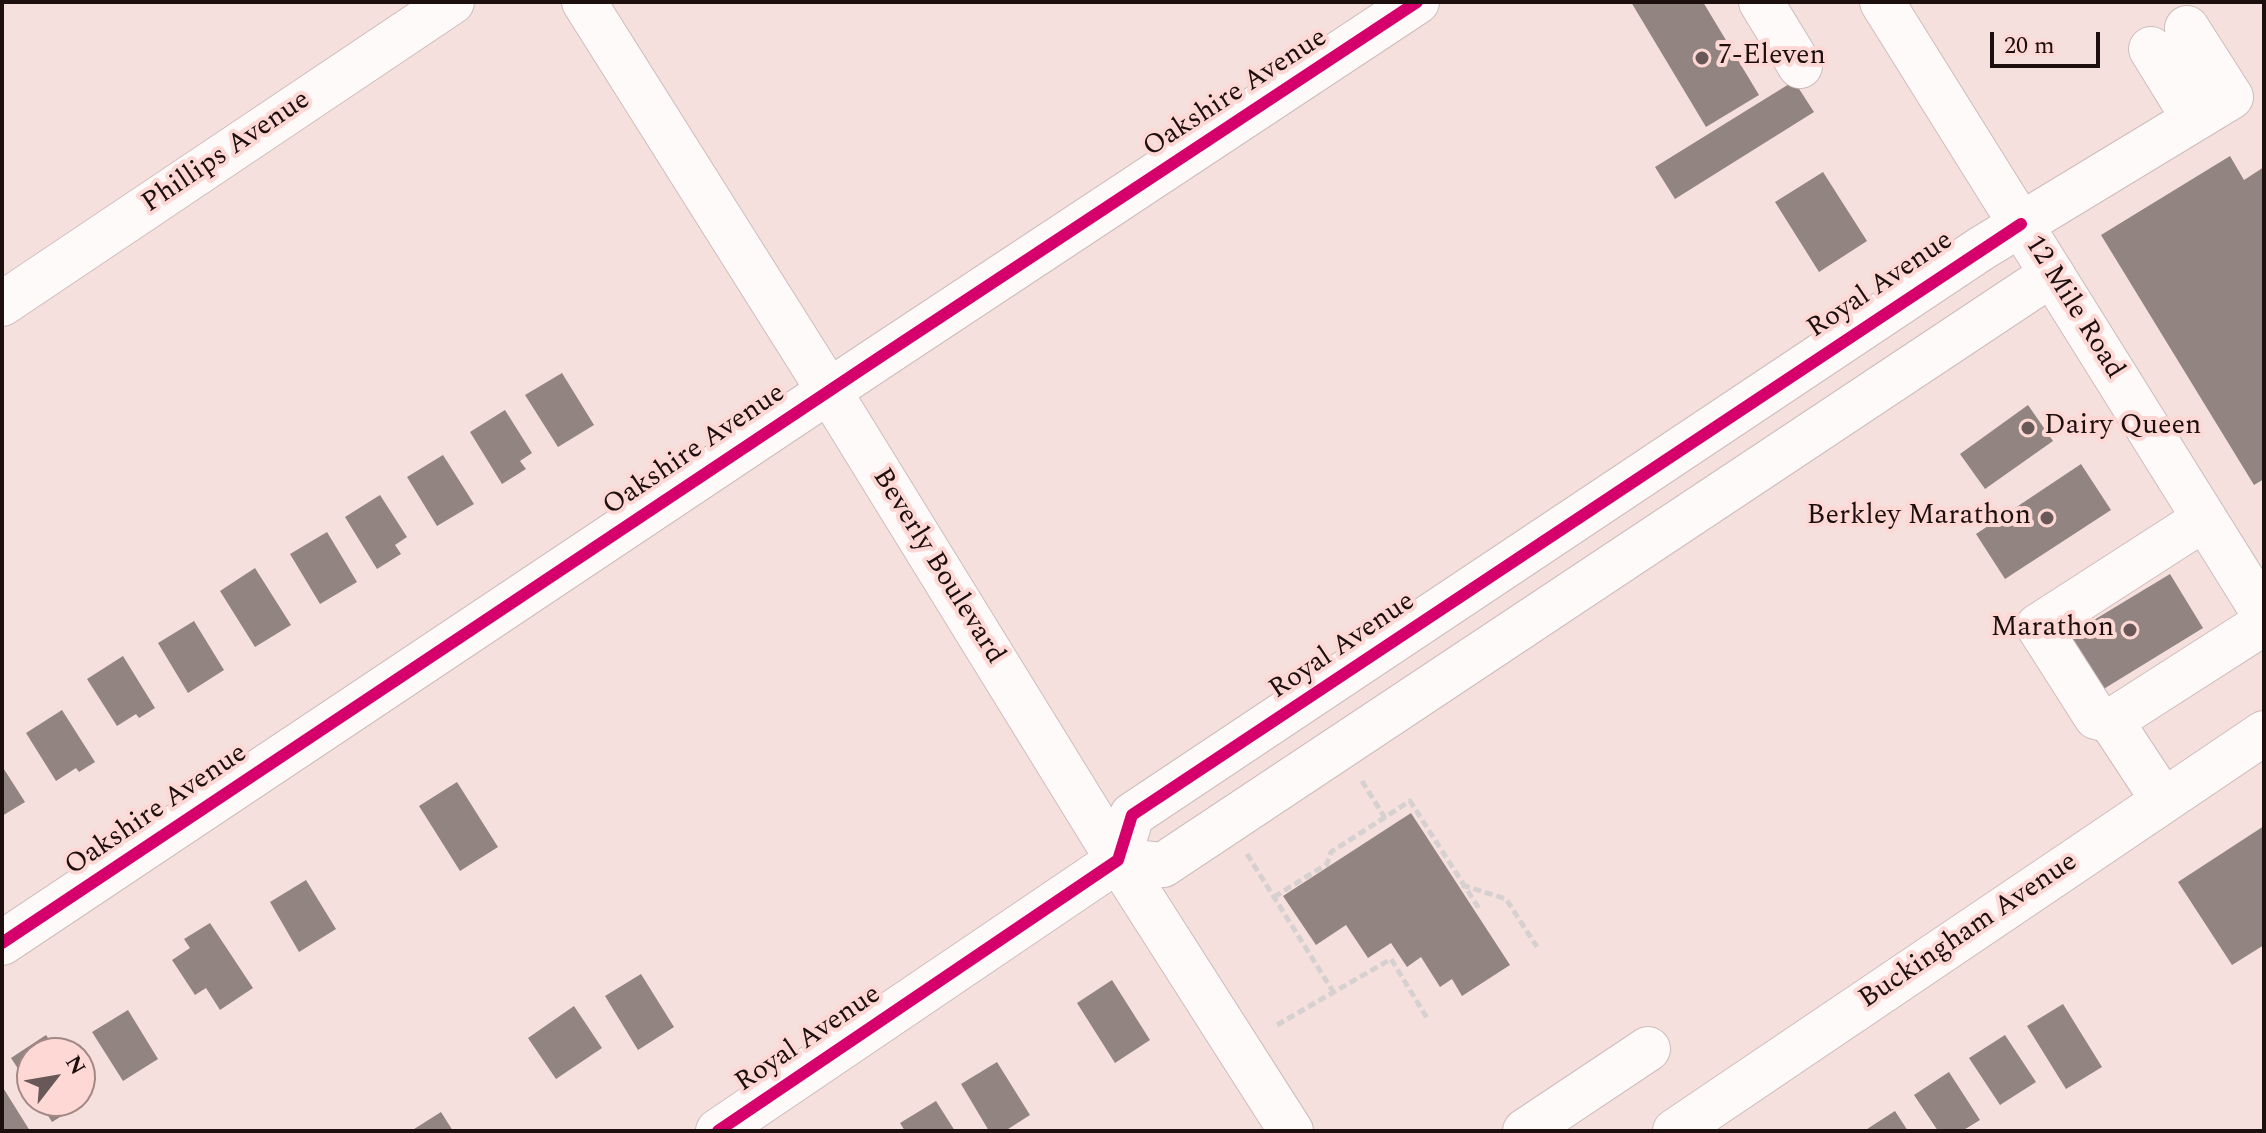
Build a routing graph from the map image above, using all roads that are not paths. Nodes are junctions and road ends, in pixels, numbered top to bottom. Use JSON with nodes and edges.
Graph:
{"nodes":[{"id":1,"x":452,"y":2,"type":"edge"},
{"id":2,"x":584,"y":2,"type":"edge"},
{"id":3,"x":1417,"y":2,"type":"edge"},
{"id":4,"x":1761,"y":2,"type":"edge"},
{"id":5,"x":1882,"y":2,"type":"edge"},
{"id":6,"x":1800,"y":66,"type":"dead end"},
{"id":7,"x":2194,"y":119,"type":"junction"},
{"id":8,"x":2021,"y":224,"type":"junction"},
{"id":9,"x":2052,"y":274,"type":"junction"},
{"id":10,"x":2,"y":304,"type":"edge"},
{"id":11,"x":829,"y":391,"type":"junction"},
{"id":12,"x":1585,"y":515,"type":"junction"},
{"id":13,"x":2204,"y":519,"type":"junction"},
{"id":14,"x":1615,"y":566,"type":"junction"},
{"id":15,"x":2264,"y":614,"type":"edge"},
{"id":16,"x":2264,"y":623,"type":"edge"},
{"id":17,"x":2111,"y":721,"type":"junction"},
{"id":18,"x":2264,"y":733,"type":"edge"},
{"id":19,"x":2163,"y":800,"type":"junction"},
{"id":20,"x":1118,"y":860,"type":"junction"},
{"id":21,"x":2,"y":943,"type":"edge"},
{"id":22,"x":1648,"y":1049,"type":"dead end"},
{"id":23,"x":718,"y":1131,"type":"edge"},
{"id":24,"x":1291,"y":1131,"type":"edge"},
{"id":25,"x":1525,"y":1131,"type":"edge"},
{"id":26,"x":1675,"y":1131,"type":"edge"}],
"edges":[{"from":1,"to":10,"type":"street","name":"Phillips Avenue"},
{"from":2,"to":11,"type":"street","name":"Beverly Boulevard"},
{"from":3,"to":11,"type":"street","name":"Oakshire Avenue"},
{"from":4,"to":6,"type":"street"},
{"from":5,"to":8,"type":"street","name":"12 Mile Road"},
{"from":7,"to":7,"type":"street","name":"Royal Avenue"},
{"from":7,"to":8,"type":"street","name":"Royal Avenue"},
{"from":8,"to":9,"type":"street","name":"12 Mile Road"},
{"from":8,"to":12,"type":"street","name":"Royal Avenue"},
{"from":9,"to":13,"type":"street","name":"12 Mile Road"},
{"from":9,"to":14,"type":"street"},
{"from":11,"to":20,"type":"street","name":"Beverly Boulevard"},
{"from":11,"to":21,"type":"street","name":"Oakshire Avenue"},
{"from":12,"to":14,"type":"street"},
{"from":12,"to":20,"type":"street","name":"Royal Avenue"},
{"from":13,"to":15,"type":"street","name":"12 Mile Road"},
{"from":13,"to":17,"type":"street"},
{"from":14,"to":20,"type":"street"},
{"from":16,"to":17,"type":"street"},
{"from":17,"to":19,"type":"street"},
{"from":18,"to":19,"type":"street","name":"Buckingham Avenue"},
{"from":19,"to":26,"type":"street","name":"Buckingham Avenue"},
{"from":20,"to":23,"type":"street","name":"Royal Avenue"},
{"from":20,"to":24,"type":"street","name":"Beverly Boulevard"},
{"from":22,"to":25,"type":"street"}]}
